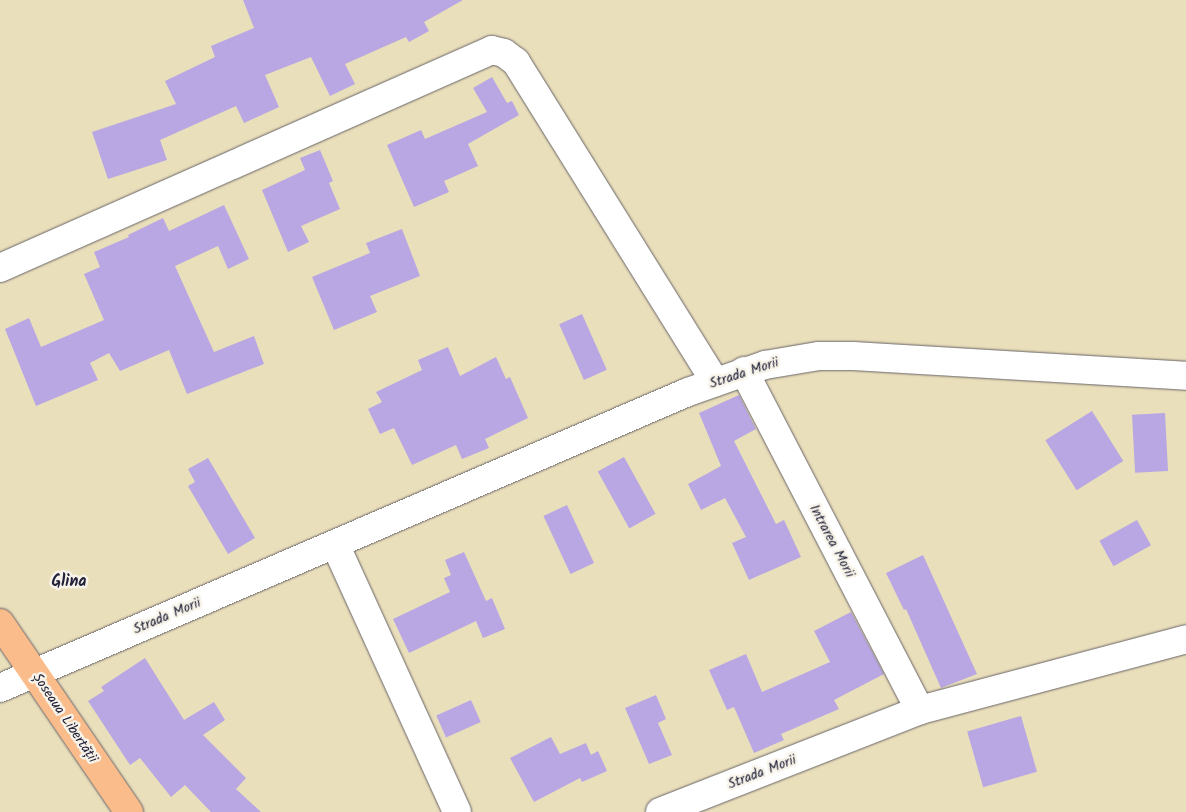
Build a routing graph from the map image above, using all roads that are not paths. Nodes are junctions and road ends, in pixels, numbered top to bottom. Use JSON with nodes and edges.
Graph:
{"nodes":[{"id":1,"x":0,"y":268,"type":"edge"},
{"id":2,"x":744,"y":371,"type":"junction"},
{"id":3,"x":1186,"y":376,"type":"edge"},
{"id":4,"x":715,"y":382,"type":"junction"},
{"id":5,"x":335,"y":544,"type":"junction"},
{"id":6,"x":0,"y":623,"type":"edge"},
{"id":7,"x":1186,"y":639,"type":"edge"},
{"id":8,"x":34,"y":673,"type":"junction"},
{"id":9,"x":0,"y":688,"type":"edge"},
{"id":10,"x":920,"y":710,"type":"junction"},
{"id":11,"x":129,"y":812,"type":"edge"},
{"id":12,"x":457,"y":812,"type":"edge"},
{"id":13,"x":660,"y":812,"type":"edge"}],
"edges":[{"from":1,"to":4,"type":"street"},
{"from":2,"to":3,"type":"street","name":"Strada Morii"},
{"from":2,"to":4,"type":"street","name":"Strada Morii"},
{"from":2,"to":10,"type":"street","name":"Intrarea Morii"},
{"from":4,"to":5,"type":"street","name":"Strada Morii"},
{"from":5,"to":8,"type":"street","name":"Strada Morii"},
{"from":5,"to":12,"type":"street"},
{"from":6,"to":8,"type":"main road","name":"Șoseaua Libertății"},
{"from":7,"to":10,"type":"street","name":"Strada Morii"},
{"from":8,"to":9,"type":"street","name":"Strada Morii"},
{"from":8,"to":11,"type":"main road","name":"Șoseaua Libertății"},
{"from":10,"to":13,"type":"street","name":"Strada Morii"}]}
